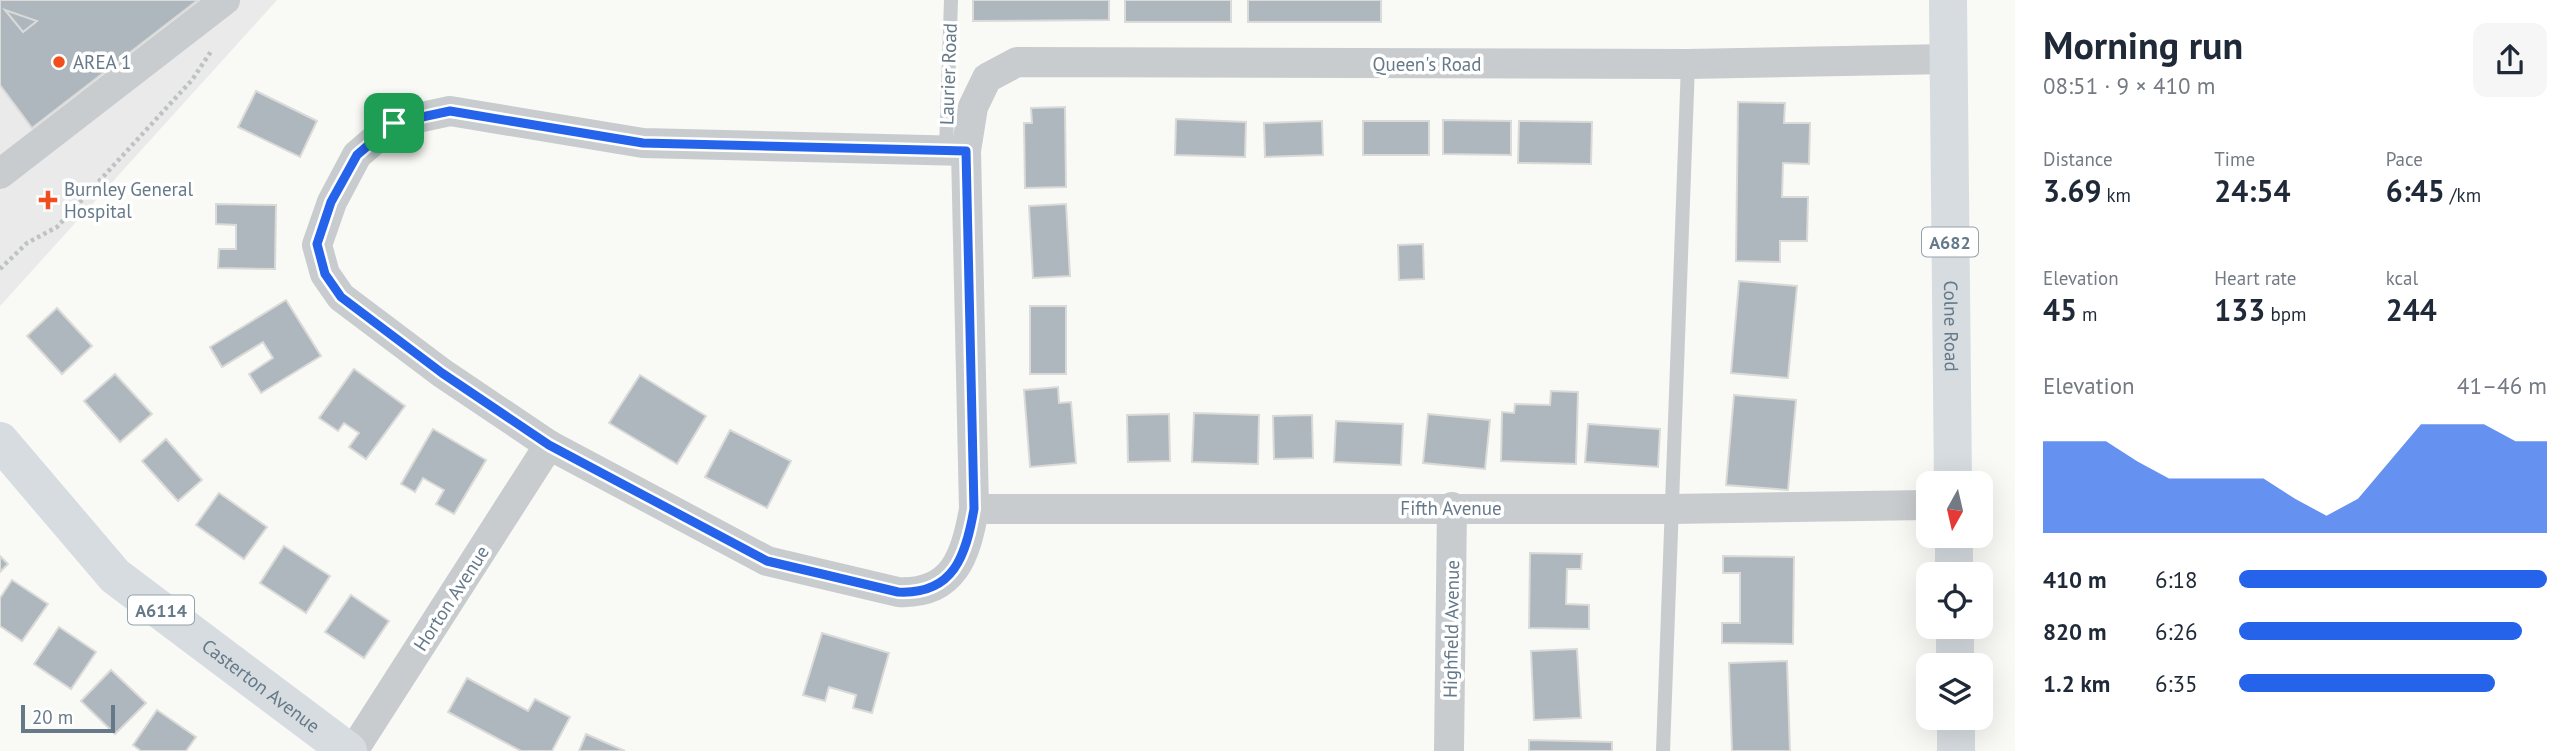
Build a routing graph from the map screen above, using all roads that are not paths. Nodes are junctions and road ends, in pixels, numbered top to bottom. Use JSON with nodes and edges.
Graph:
{"nodes":[{"id":1,"x":225,"y":0,"type":"edge"},
{"id":2,"x":951,"y":0,"type":"edge"},
{"id":3,"x":1948,"y":0,"type":"edge"},
{"id":4,"x":1948,"y":59,"type":"junction"},
{"id":5,"x":1688,"y":64,"type":"junction"},
{"id":6,"x":956,"y":150,"type":"junction"},
{"id":7,"x":4,"y":161,"type":"edge"},
{"id":8,"x":0,"y":441,"type":"edge"},
{"id":9,"x":549,"y":445,"type":"junction"},
{"id":10,"x":1953,"y":471,"type":"edge"},
{"id":11,"x":1916,"y":505,"type":"edge"},
{"id":12,"x":1452,"y":507,"type":"junction"},
{"id":13,"x":974,"y":509,"type":"junction"},
{"id":14,"x":1671,"y":509,"type":"junction"},
{"id":15,"x":1956,"y":730,"type":"edge"},
{"id":16,"x":351,"y":751,"type":"edge"},
{"id":17,"x":1449,"y":751,"type":"edge"},
{"id":18,"x":1663,"y":751,"type":"edge"},
{"id":19,"x":1956,"y":751,"type":"edge"}],
"edges":[{"from":1,"to":7,"type":"street"},
{"from":2,"to":6,"type":"lane","name":"Laurier Road"},
{"from":3,"to":4,"type":"main road","name":"Colne Road","number":"A682"},
{"from":4,"to":5,"type":"street","name":"Queen's Road"},
{"from":4,"to":10,"type":"main road","name":"Colne Road","number":"A682"},
{"from":5,"to":6,"type":"street","name":"Queen's Road"},
{"from":5,"to":14,"type":"lane"},
{"from":6,"to":9,"type":"street","name":"Laurier Road"},
{"from":6,"to":13,"type":"street","name":"Laurier Road"},
{"from":8,"to":16,"type":"main road","name":"Casterton Avenue","number":"A6114"},
{"from":9,"to":13,"type":"street","name":"Laurier Road"},
{"from":9,"to":16,"type":"street","name":"Horton Avenue"},
{"from":11,"to":14,"type":"street","name":"Fifth Avenue"},
{"from":12,"to":13,"type":"street","name":"Fifth Avenue"},
{"from":12,"to":14,"type":"street","name":"Fifth Avenue"},
{"from":12,"to":17,"type":"street","name":"Highfield Avenue"},
{"from":14,"to":18,"type":"lane"},
{"from":15,"to":19,"type":"main road"}]}
